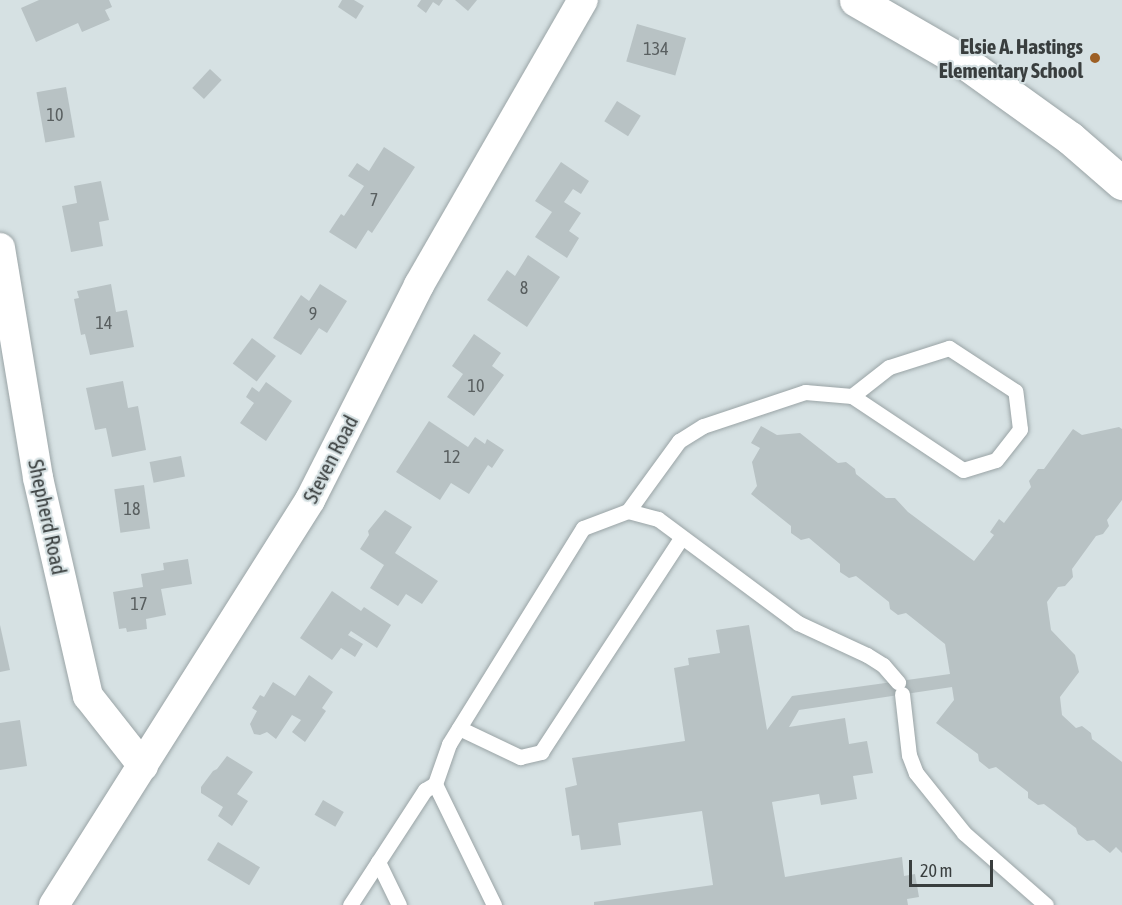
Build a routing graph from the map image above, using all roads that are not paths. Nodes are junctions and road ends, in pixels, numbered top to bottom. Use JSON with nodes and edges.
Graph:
{"nodes":[{"id":1,"x":583,"y":0,"type":"edge"},
{"id":2,"x":856,"y":0,"type":"edge"},
{"id":3,"x":1122,"y":183,"type":"edge"},
{"id":4,"x":0,"y":248,"type":"edge"},
{"id":5,"x":852,"y":396,"type":"junction"},
{"id":6,"x":628,"y":511,"type":"junction"},
{"id":7,"x":681,"y":538,"type":"junction"},
{"id":8,"x":459,"y":728,"type":"junction"},
{"id":9,"x":143,"y":766,"type":"junction"},
{"id":10,"x":435,"y":784,"type":"junction"},
{"id":11,"x":378,"y":862,"type":"junction"},
{"id":12,"x":54,"y":905,"type":"edge"},
{"id":13,"x":350,"y":905,"type":"edge"},
{"id":14,"x":399,"y":905,"type":"edge"},
{"id":15,"x":494,"y":905,"type":"edge"},
{"id":16,"x":1046,"y":905,"type":"edge"}],
"edges":[{"from":1,"to":9,"type":"street","name":"Steven Road"},
{"from":2,"to":3,"type":"main road"},
{"from":4,"to":9,"type":"street","name":"Shepherd Road"},
{"from":5,"to":5,"type":"lane"},
{"from":5,"to":6,"type":"lane"},
{"from":6,"to":7,"type":"lane"},
{"from":6,"to":8,"type":"lane"},
{"from":7,"to":8,"type":"lane"},
{"from":7,"to":16,"type":"lane"},
{"from":8,"to":10,"type":"lane"},
{"from":9,"to":12,"type":"street","name":"Steven Road"},
{"from":10,"to":11,"type":"lane"},
{"from":10,"to":15,"type":"lane"},
{"from":11,"to":13,"type":"lane"},
{"from":11,"to":14,"type":"lane"}]}
